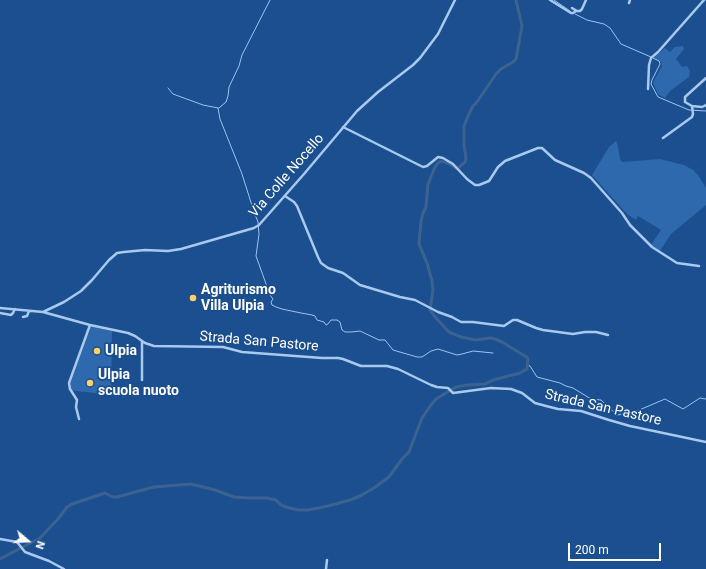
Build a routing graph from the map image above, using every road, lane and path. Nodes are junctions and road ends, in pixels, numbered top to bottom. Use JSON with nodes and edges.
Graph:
{"nodes":[{"id":1,"x":455,"y":0,"type":"edge"},
{"id":2,"x":550,"y":0,"type":"edge"},
{"id":3,"x":586,"y":0,"type":"edge"},
{"id":4,"x":704,"y":0,"type":"edge"},
{"id":5,"x":572,"y":8,"type":"dead end"},
{"id":6,"x":576,"y":11,"type":"junction"},
{"id":7,"x":706,"y":78,"type":"edge"},
{"id":8,"x":648,"y":89,"type":"dead end"},
{"id":9,"x":706,"y":105,"type":"edge"},
{"id":10,"x":692,"y":109,"type":"junction"},
{"id":11,"x":343,"y":127,"type":"junction"},
{"id":12,"x":663,"y":138,"type":"dead end"},
{"id":13,"x":441,"y":154,"type":"dead end"},
{"id":14,"x":438,"y":157,"type":"junction"},
{"id":15,"x":285,"y":196,"type":"junction"},
{"id":16,"x":699,"y":266,"type":"dead end"},
{"id":17,"x":43,"y":306,"type":"dead end"},
{"id":18,"x":0,"y":308,"type":"edge"},
{"id":19,"x":15,"y":309,"type":"junction"},
{"id":20,"x":29,"y":311,"type":"junction"},
{"id":21,"x":44,"y":312,"type":"junction"},
{"id":22,"x":0,"y":313,"type":"edge"},
{"id":23,"x":23,"y":317,"type":"dead end"},
{"id":24,"x":90,"y":325,"type":"junction"},
{"id":25,"x":608,"y":335,"type":"dead end"},
{"id":26,"x":142,"y":342,"type":"junction"},
{"id":27,"x":142,"y":380,"type":"dead end"},
{"id":28,"x":79,"y":419,"type":"dead end"},
{"id":29,"x":706,"y":442,"type":"edge"},
{"id":30,"x":0,"y":539,"type":"edge"},
{"id":31,"x":327,"y":560,"type":"dead end"},
{"id":32,"x":64,"y":569,"type":"edge"},
{"id":33,"x":326,"y":569,"type":"edge"}],
"edges":[{"from":1,"to":11,"type":"street","name":"Via Colle Nocello"},
{"from":2,"to":6,"type":"street"},
{"from":3,"to":6,"type":"street"},
{"from":4,"to":8,"type":"street"},
{"from":5,"to":6,"type":"street"},
{"from":7,"to":10,"type":"street"},
{"from":9,"to":10,"type":"street"},
{"from":10,"to":12,"type":"street"},
{"from":11,"to":14,"type":"street"},
{"from":11,"to":15,"type":"street","name":"Via Colle Nocello"},
{"from":13,"to":14,"type":"street"},
{"from":14,"to":16,"type":"street"},
{"from":15,"to":21,"type":"street","name":"Via Colle Nocello"},
{"from":15,"to":25,"type":"street"},
{"from":17,"to":21,"type":"street"},
{"from":18,"to":19,"type":"street","name":"Via Colle Nocello"},
{"from":19,"to":20,"type":"street","name":"Via Colle Nocello"},
{"from":19,"to":22,"type":"street"},
{"from":20,"to":21,"type":"street","name":"Via Colle Nocello"},
{"from":20,"to":23,"type":"street"},
{"from":21,"to":24,"type":"street","name":"Strada San Pastore"},
{"from":24,"to":26,"type":"street","name":"Strada San Pastore"},
{"from":24,"to":28,"type":"street"},
{"from":26,"to":27,"type":"street"},
{"from":26,"to":29,"type":"street","name":"Strada San Pastore"},
{"from":30,"to":32,"type":"street"},
{"from":31,"to":33,"type":"street"}]}
